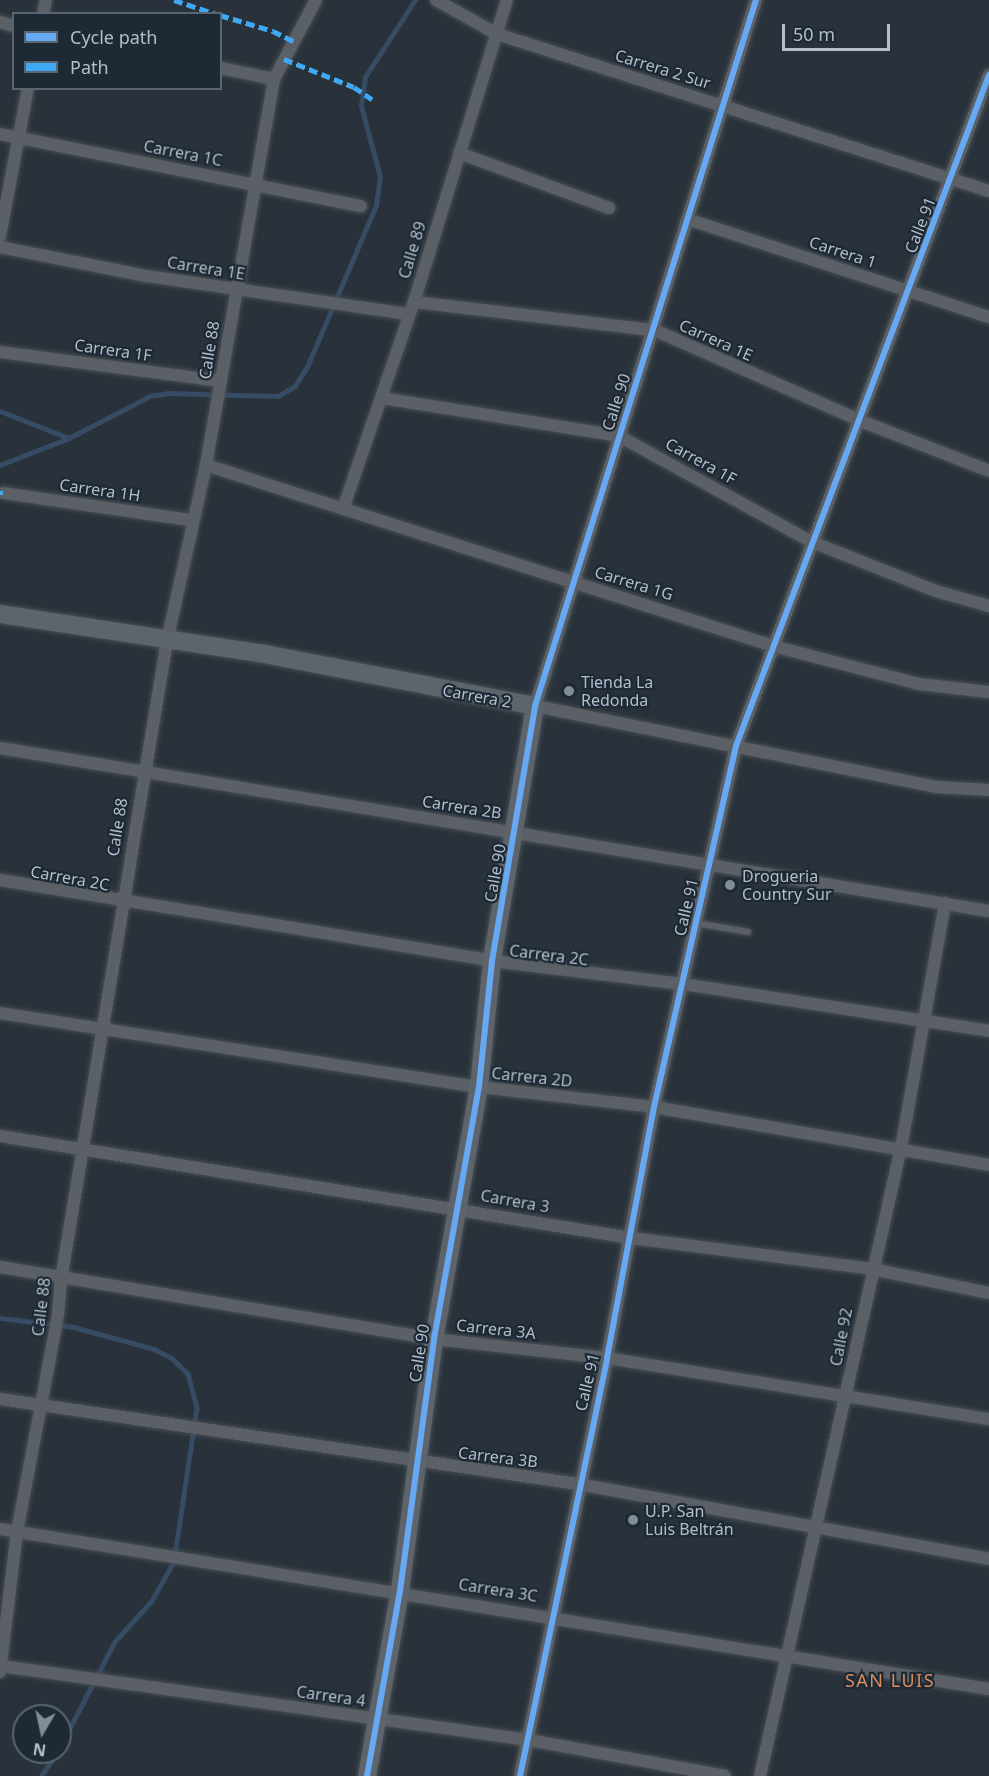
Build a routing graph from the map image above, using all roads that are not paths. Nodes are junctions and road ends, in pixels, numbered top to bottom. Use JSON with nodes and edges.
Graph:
{"nodes":[{"id":1,"x":316,"y":0,"type":"edge"},
{"id":2,"x":436,"y":0,"type":"edge"},
{"id":3,"x":507,"y":0,"type":"edge"},
{"id":4,"x":756,"y":0,"type":"edge"},
{"id":5,"x":497,"y":34,"type":"junction"},
{"id":6,"x":222,"y":68,"type":"edge"},
{"id":7,"x":989,"y":75,"type":"edge"},
{"id":8,"x":274,"y":79,"type":"junction"},
{"id":9,"x":28,"y":90,"type":"edge"},
{"id":10,"x":725,"y":106,"type":"junction"},
{"id":11,"x":0,"y":134,"type":"edge"},
{"id":12,"x":18,"y":138,"type":"junction"},
{"id":13,"x":459,"y":153,"type":"junction"},
{"id":14,"x":951,"y":181,"type":"junction"},
{"id":15,"x":254,"y":183,"type":"junction"},
{"id":16,"x":989,"y":191,"type":"edge"},
{"id":17,"x":360,"y":206,"type":"dead end"},
{"id":18,"x":609,"y":208,"type":"dead end"},
{"id":19,"x":687,"y":219,"type":"junction"},
{"id":20,"x":0,"y":236,"type":"edge"},
{"id":21,"x":0,"y":247,"type":"edge"},
{"id":22,"x":236,"y":290,"type":"junction"},
{"id":23,"x":910,"y":291,"type":"junction"},
{"id":24,"x":411,"y":308,"type":"junction"},
{"id":25,"x":989,"y":317,"type":"edge"},
{"id":26,"x":654,"y":330,"type":"junction"},
{"id":27,"x":0,"y":352,"type":"edge"},
{"id":28,"x":219,"y":390,"type":"junction"},
{"id":29,"x":382,"y":398,"type":"junction"},
{"id":30,"x":861,"y":421,"type":"junction"},
{"id":31,"x":619,"y":436,"type":"junction"},
{"id":32,"x":206,"y":465,"type":"junction"},
{"id":33,"x":989,"y":471,"type":"edge"},
{"id":34,"x":3,"y":493,"type":"dead end"},
{"id":35,"x":343,"y":509,"type":"junction"},
{"id":36,"x":191,"y":520,"type":"junction"},
{"id":37,"x":812,"y":542,"type":"junction"},
{"id":38,"x":573,"y":582,"type":"junction"},
{"id":39,"x":989,"y":606,"type":"edge"},
{"id":40,"x":0,"y":614,"type":"edge"},
{"id":41,"x":167,"y":641,"type":"junction"},
{"id":42,"x":773,"y":646,"type":"junction"},
{"id":43,"x":989,"y":692,"type":"edge"},
{"id":44,"x":535,"y":706,"type":"junction"},
{"id":45,"x":736,"y":746,"type":"junction"},
{"id":46,"x":0,"y":748,"type":"edge"},
{"id":47,"x":143,"y":771,"type":"junction"},
{"id":48,"x":989,"y":790,"type":"edge"},
{"id":49,"x":516,"y":832,"type":"junction"},
{"id":50,"x":710,"y":864,"type":"junction"},
{"id":51,"x":0,"y":880,"type":"edge"},
{"id":52,"x":122,"y":901,"type":"junction"},
{"id":53,"x":945,"y":903,"type":"junction"},
{"id":54,"x":989,"y":910,"type":"edge"},
{"id":55,"x":696,"y":923,"type":"junction"},
{"id":56,"x":748,"y":932,"type":"dead end"},
{"id":57,"x":492,"y":962,"type":"junction"},
{"id":58,"x":683,"y":984,"type":"junction"},
{"id":59,"x":0,"y":1012,"type":"edge"},
{"id":60,"x":924,"y":1020,"type":"junction"},
{"id":61,"x":102,"y":1028,"type":"junction"},
{"id":62,"x":989,"y":1031,"type":"edge"},
{"id":63,"x":479,"y":1087,"type":"junction"},
{"id":64,"x":654,"y":1107,"type":"junction"},
{"id":65,"x":0,"y":1136,"type":"edge"},
{"id":66,"x":902,"y":1148,"type":"junction"},
{"id":67,"x":81,"y":1152,"type":"junction"},
{"id":68,"x":989,"y":1165,"type":"edge"},
{"id":69,"x":457,"y":1208,"type":"junction"},
{"id":70,"x":631,"y":1238,"type":"junction"},
{"id":71,"x":0,"y":1267,"type":"edge"},
{"id":72,"x":872,"y":1269,"type":"junction"},
{"id":73,"x":60,"y":1280,"type":"junction"},
{"id":74,"x":989,"y":1293,"type":"edge"},
{"id":75,"x":434,"y":1339,"type":"junction"},
{"id":76,"x":607,"y":1358,"type":"junction"},
{"id":77,"x":846,"y":1395,"type":"junction"},
{"id":78,"x":0,"y":1399,"type":"edge"},
{"id":79,"x":42,"y":1406,"type":"junction"},
{"id":80,"x":989,"y":1419,"type":"edge"},
{"id":81,"x":417,"y":1463,"type":"junction"},
{"id":82,"x":578,"y":1484,"type":"junction"},
{"id":83,"x":814,"y":1525,"type":"junction"},
{"id":84,"x":0,"y":1529,"type":"edge"},
{"id":85,"x":17,"y":1532,"type":"junction"},
{"id":86,"x":989,"y":1559,"type":"edge"},
{"id":87,"x":400,"y":1591,"type":"junction"},
{"id":88,"x":553,"y":1616,"type":"junction"},
{"id":89,"x":786,"y":1655,"type":"junction"},
{"id":90,"x":1,"y":1669,"type":"edge"},
{"id":91,"x":989,"y":1689,"type":"edge"},
{"id":92,"x":377,"y":1720,"type":"junction"},
{"id":93,"x":529,"y":1740,"type":"junction"},
{"id":94,"x":367,"y":1776,"type":"edge"},
{"id":95,"x":520,"y":1776,"type":"edge"},
{"id":96,"x":725,"y":1776,"type":"edge"},
{"id":97,"x":760,"y":1776,"type":"edge"}],
"edges":[{"from":1,"to":8,"type":"street","name":"Calle 88"},
{"from":2,"to":5,"type":"street","name":"Carrera 2 Sur"},
{"from":3,"to":5,"type":"street","name":"Calle 89"},
{"from":4,"to":10,"type":"street","name":"Calle 90"},
{"from":5,"to":10,"type":"street","name":"Carrera 2 Sur"},
{"from":5,"to":13,"type":"street","name":"Calle 89"},
{"from":6,"to":8,"type":"street"},
{"from":7,"to":14,"type":"street","name":"Calle 91"},
{"from":8,"to":15,"type":"street","name":"Calle 88"},
{"from":9,"to":12,"type":"street"},
{"from":10,"to":14,"type":"street","name":"Carrera 2 Sur"},
{"from":10,"to":19,"type":"street","name":"Calle 90"},
{"from":11,"to":12,"type":"street","name":"Carrera 1C"},
{"from":12,"to":15,"type":"street","name":"Carrera 1C"},
{"from":12,"to":20,"type":"street"},
{"from":13,"to":18,"type":"street"},
{"from":13,"to":24,"type":"street","name":"Calle 89"},
{"from":14,"to":16,"type":"street","name":"Carrera 2 Sur"},
{"from":14,"to":23,"type":"street","name":"Calle 91"},
{"from":15,"to":17,"type":"street","name":"Carrera 1C"},
{"from":15,"to":22,"type":"street","name":"Calle 88"},
{"from":19,"to":23,"type":"street","name":"Carrera 1"},
{"from":19,"to":26,"type":"street","name":"Calle 90"},
{"from":21,"to":22,"type":"street","name":"Carrera 1E"},
{"from":22,"to":24,"type":"street","name":"Carrera 1E"},
{"from":22,"to":28,"type":"street","name":"Calle 88"},
{"from":23,"to":25,"type":"street","name":"Carrera 1"},
{"from":23,"to":30,"type":"street","name":"Calle 91"},
{"from":24,"to":26,"type":"street","name":"Carrera 1E"},
{"from":24,"to":29,"type":"street","name":"Calle 89"},
{"from":26,"to":30,"type":"street","name":"Carrera 1E"},
{"from":26,"to":31,"type":"street","name":"Calle 90"},
{"from":27,"to":28,"type":"street","name":"Carrera 1F"},
{"from":28,"to":32,"type":"street","name":"Calle 88"},
{"from":29,"to":31,"type":"street","name":"Carrera 1F"},
{"from":29,"to":35,"type":"street","name":"Calle 89"},
{"from":30,"to":33,"type":"street","name":"Carrera 1E"},
{"from":30,"to":37,"type":"street","name":"Calle 91"},
{"from":31,"to":37,"type":"street","name":"Carrera 1F"},
{"from":31,"to":38,"type":"street","name":"Calle 90"},
{"from":32,"to":35,"type":"street","name":"Carrera 1G"},
{"from":32,"to":36,"type":"street","name":"Calle 88"},
{"from":34,"to":36,"type":"street","name":"Carrera 1H"},
{"from":35,"to":38,"type":"street","name":"Carrera 1G"},
{"from":36,"to":41,"type":"street","name":"Calle 88"},
{"from":37,"to":39,"type":"street","name":"Carrera 1F"},
{"from":37,"to":42,"type":"street","name":"Calle 91"},
{"from":38,"to":42,"type":"street","name":"Carrera 1G"},
{"from":38,"to":44,"type":"street","name":"Calle 90"},
{"from":40,"to":41,"type":"street","name":"Carrera 2"},
{"from":41,"to":44,"type":"street","name":"Carrera 2"},
{"from":41,"to":47,"type":"street","name":"Calle 88"},
{"from":42,"to":43,"type":"street","name":"Carrera 1G"},
{"from":42,"to":45,"type":"street","name":"Calle 91"},
{"from":44,"to":45,"type":"street","name":"Carrera 2"},
{"from":44,"to":49,"type":"street","name":"Calle 90"},
{"from":45,"to":48,"type":"street","name":"Carrera 2"},
{"from":45,"to":50,"type":"street","name":"Calle 91"},
{"from":46,"to":47,"type":"street","name":"Carrera 2B"},
{"from":47,"to":49,"type":"street","name":"Carrera 2B"},
{"from":47,"to":52,"type":"street","name":"Calle 88"},
{"from":49,"to":50,"type":"street","name":"Carrera 2B"},
{"from":49,"to":57,"type":"street","name":"Calle 90"},
{"from":50,"to":53,"type":"street","name":"Carrera 2B"},
{"from":50,"to":55,"type":"street","name":"Calle 91"},
{"from":51,"to":52,"type":"street","name":"Carrera 2C"},
{"from":52,"to":57,"type":"street","name":"Carrera 2C"},
{"from":52,"to":61,"type":"street","name":"Calle 88"},
{"from":53,"to":54,"type":"street","name":"Carrera 2B"},
{"from":53,"to":60,"type":"street","name":"Calle 92"},
{"from":55,"to":56,"type":"lane"},
{"from":55,"to":58,"type":"street","name":"Calle 91"},
{"from":57,"to":58,"type":"street","name":"Carrera 2C"},
{"from":57,"to":63,"type":"street","name":"Calle 90"},
{"from":58,"to":60,"type":"street","name":"Carrera 2C"},
{"from":58,"to":64,"type":"street","name":"Calle 91"},
{"from":59,"to":61,"type":"street","name":"Carrera 2D"},
{"from":60,"to":62,"type":"street","name":"Carrera 2C"},
{"from":60,"to":66,"type":"street","name":"Calle 92"},
{"from":61,"to":63,"type":"street","name":"Carrera 2D"},
{"from":61,"to":67,"type":"street","name":"Calle 88"},
{"from":63,"to":64,"type":"street","name":"Carrera 2D"},
{"from":63,"to":69,"type":"street","name":"Calle 90"},
{"from":64,"to":66,"type":"street","name":"Carrera 2D"},
{"from":64,"to":70,"type":"street","name":"Calle 91"},
{"from":65,"to":67,"type":"street","name":"Carrera 3"},
{"from":66,"to":68,"type":"street","name":"Carrera 2D"},
{"from":66,"to":72,"type":"street","name":"Calle 92"},
{"from":67,"to":69,"type":"street","name":"Carrera 3"},
{"from":67,"to":73,"type":"street","name":"Calle 88"},
{"from":69,"to":70,"type":"street","name":"Carrera 3"},
{"from":69,"to":75,"type":"street","name":"Calle 90"},
{"from":70,"to":72,"type":"street","name":"Carrera 3"},
{"from":70,"to":76,"type":"street","name":"Calle 91"},
{"from":71,"to":73,"type":"street","name":"Carrera 3A"},
{"from":72,"to":74,"type":"street","name":"Carrera 3"},
{"from":72,"to":77,"type":"street","name":"Calle 92"},
{"from":73,"to":75,"type":"street","name":"Carrera 3A"},
{"from":73,"to":79,"type":"street","name":"Calle 88"},
{"from":75,"to":76,"type":"street","name":"Carrera 3A"},
{"from":75,"to":81,"type":"street","name":"Calle 90"},
{"from":76,"to":77,"type":"street","name":"Carrera 3A"},
{"from":76,"to":82,"type":"street","name":"Calle 91"},
{"from":77,"to":80,"type":"street","name":"Carrera 3A"},
{"from":77,"to":83,"type":"street","name":"Calle 92"},
{"from":78,"to":79,"type":"street","name":"Carrera 3B"},
{"from":79,"to":81,"type":"street","name":"Carrera 3B"},
{"from":79,"to":85,"type":"street","name":"Calle 88"},
{"from":81,"to":82,"type":"street","name":"Carrera 3B"},
{"from":81,"to":87,"type":"street","name":"Calle 90"},
{"from":82,"to":83,"type":"street","name":"Carrera 3B"},
{"from":82,"to":88,"type":"street","name":"Calle 91"},
{"from":83,"to":86,"type":"street","name":"Carrera 3B"},
{"from":83,"to":89,"type":"street","name":"Calle 92"},
{"from":84,"to":85,"type":"street","name":"Carrera 3C"},
{"from":85,"to":87,"type":"street","name":"Carrera 3C"},
{"from":85,"to":90,"type":"street","name":"Calle 88"},
{"from":87,"to":88,"type":"street","name":"Carrera 3C"},
{"from":87,"to":92,"type":"street","name":"Calle 90"},
{"from":88,"to":89,"type":"street","name":"Carrera 3C"},
{"from":88,"to":93,"type":"street","name":"Calle 91"},
{"from":89,"to":91,"type":"street","name":"Carrera 3C"},
{"from":89,"to":97,"type":"street","name":"Calle 92"},
{"from":90,"to":92,"type":"street","name":"Carrera 4"},
{"from":92,"to":93,"type":"street","name":"Carrera 4"},
{"from":92,"to":94,"type":"street","name":"Calle 90"},
{"from":93,"to":95,"type":"street","name":"Calle 91"},
{"from":93,"to":96,"type":"street","name":"Carrera 4"}]}
